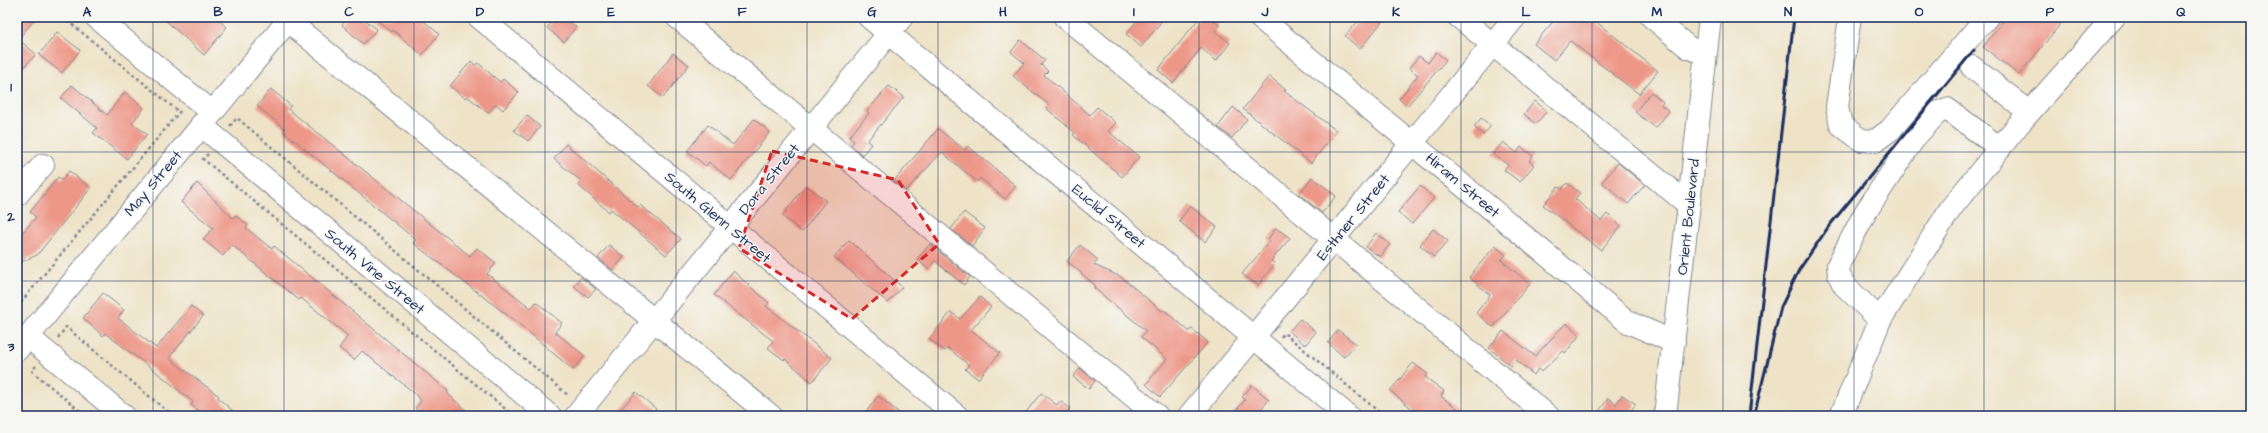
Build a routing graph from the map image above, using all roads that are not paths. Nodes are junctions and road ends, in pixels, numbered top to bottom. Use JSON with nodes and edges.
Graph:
{"nodes":[{"id":1,"x":96,"y":17,"type":"edge"},
{"id":2,"x":479,"y":17,"type":"edge"},
{"id":3,"x":677,"y":17,"type":"edge"},
{"id":4,"x":869,"y":17,"type":"edge"},
{"id":5,"x":1065,"y":17,"type":"edge"},
{"id":6,"x":1259,"y":17,"type":"edge"},
{"id":7,"x":1459,"y":17,"type":"edge"},
{"id":8,"x":1515,"y":17,"type":"edge"},
{"id":9,"x":1652,"y":17,"type":"edge"},
{"id":10,"x":1710,"y":17,"type":"edge"},
{"id":11,"x":1850,"y":17,"type":"edge"},
{"id":12,"x":1987,"y":17,"type":"edge"},
{"id":13,"x":2114,"y":17,"type":"edge"},
{"id":14,"x":289,"y":19,"type":"edge"},
{"id":15,"x":895,"y":25,"type":"edge"},
{"id":16,"x":1492,"y":44,"type":"junction"},
{"id":17,"x":1706,"y":54,"type":"junction"},
{"id":18,"x":1972,"y":67,"type":"dead end"},
{"id":19,"x":2029,"y":112,"type":"junction"},
{"id":20,"x":206,"y":119,"type":"junction"},
{"id":21,"x":810,"y":128,"type":"junction"},
{"id":22,"x":1412,"y":144,"type":"junction"},
{"id":23,"x":2000,"y":148,"type":"junction"},
{"id":24,"x":44,"y":165,"type":"dead end"},
{"id":25,"x":17,"y":196,"type":"edge"},
{"id":26,"x":1689,"y":205,"type":"junction"},
{"id":27,"x":730,"y":227,"type":"junction"},
{"id":28,"x":1334,"y":240,"type":"junction"},
{"id":29,"x":654,"y":320,"type":"junction"},
{"id":30,"x":1880,"y":320,"type":"junction"},
{"id":31,"x":1254,"y":338,"type":"junction"},
{"id":32,"x":1674,"y":342,"type":"junction"},
{"id":33,"x":20,"y":345,"type":"edge"},
{"id":34,"x":124,"y":416,"type":"edge"},
{"id":35,"x":550,"y":416,"type":"edge"},
{"id":36,"x":576,"y":416,"type":"edge"},
{"id":37,"x":771,"y":416,"type":"edge"},
{"id":38,"x":957,"y":416,"type":"edge"},
{"id":39,"x":1158,"y":416,"type":"edge"},
{"id":40,"x":1189,"y":416,"type":"edge"},
{"id":41,"x":1348,"y":416,"type":"edge"},
{"id":42,"x":1548,"y":416,"type":"edge"},
{"id":43,"x":1665,"y":416,"type":"edge"},
{"id":44,"x":1841,"y":416,"type":"edge"}],
"edges":[{"from":1,"to":20,"type":"street","name":"South Vine Street"},
{"from":2,"to":27,"type":"street","name":"South Glenn Street"},
{"from":3,"to":21,"type":"street"},
{"from":4,"to":15,"type":"street","name":"Euclid Street"},
{"from":5,"to":28,"type":"street"},
{"from":6,"to":22,"type":"street","name":"Hiram Street"},
{"from":7,"to":16,"type":"street"},
{"from":8,"to":16,"type":"street","name":"Esthner Street"},
{"from":9,"to":17,"type":"street"},
{"from":10,"to":17,"type":"street","name":"Orient Boulevard"},
{"from":11,"to":12,"type":"street"},
{"from":13,"to":19,"type":"street"},
{"from":14,"to":20,"type":"street","name":"May Street"},
{"from":14,"to":29,"type":"street"},
{"from":15,"to":21,"type":"street","name":"Dora Street"},
{"from":15,"to":31,"type":"street","name":"Euclid Street"},
{"from":16,"to":22,"type":"street","name":"Esthner Street"},
{"from":16,"to":26,"type":"street"},
{"from":17,"to":26,"type":"street","name":"Orient Boulevard"},
{"from":18,"to":19,"type":"street"},
{"from":19,"to":23,"type":"street"},
{"from":20,"to":33,"type":"street","name":"May Street"},
{"from":20,"to":35,"type":"street","name":"South Vine Street"},
{"from":21,"to":27,"type":"street","name":"Dora Street"},
{"from":21,"to":39,"type":"street"},
{"from":22,"to":28,"type":"street","name":"Esthner Street"},
{"from":22,"to":32,"type":"street","name":"Hiram Street"},
{"from":23,"to":30,"type":"street"},
{"from":23,"to":30,"type":"street"},
{"from":24,"to":25,"type":"street"},
{"from":26,"to":32,"type":"street","name":"Orient Boulevard"},
{"from":27,"to":29,"type":"street","name":"Dora Street"},
{"from":27,"to":38,"type":"street","name":"South Glenn Street"},
{"from":28,"to":31,"type":"street","name":"Esthner Street"},
{"from":28,"to":42,"type":"street"},
{"from":29,"to":36,"type":"street","name":"Dora Street"},
{"from":29,"to":37,"type":"street"},
{"from":30,"to":44,"type":"street"},
{"from":31,"to":40,"type":"street","name":"Esthner Street"},
{"from":31,"to":41,"type":"street","name":"Euclid Street"},
{"from":32,"to":43,"type":"street","name":"Orient Boulevard"},
{"from":33,"to":34,"type":"street"}]}
